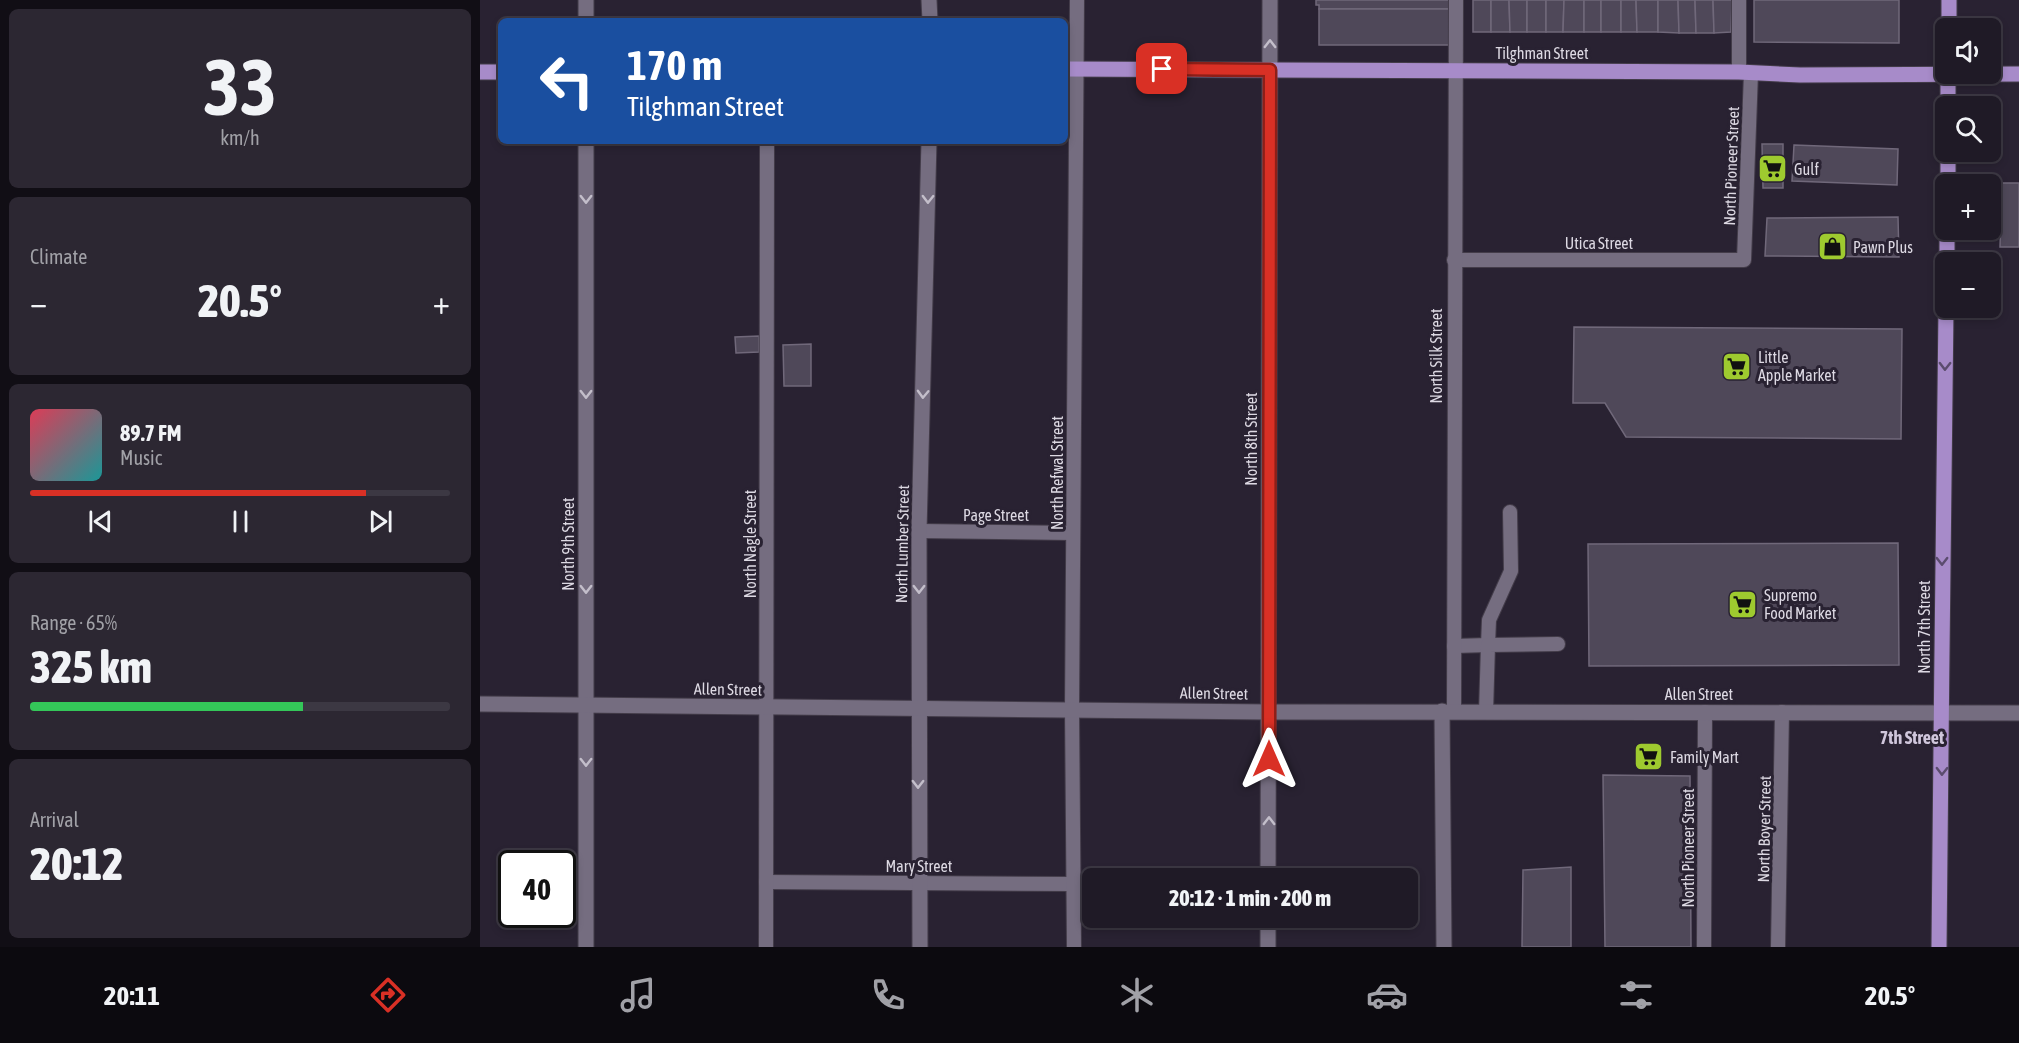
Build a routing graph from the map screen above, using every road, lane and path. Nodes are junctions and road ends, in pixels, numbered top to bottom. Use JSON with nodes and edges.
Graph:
{"nodes":[{"id":1,"x":586,"y":0,"type":"edge"},
{"id":2,"x":929,"y":0,"type":"edge"},
{"id":3,"x":1077,"y":0,"type":"edge"},
{"id":4,"x":1270,"y":0,"type":"edge"},
{"id":5,"x":1456,"y":0,"type":"edge"},
{"id":6,"x":1739,"y":0,"type":"edge"},
{"id":7,"x":1949,"y":0,"type":"edge"},
{"id":8,"x":586,"y":18,"type":"edge"},
{"id":9,"x":930,"y":18,"type":"edge"},
{"id":10,"x":1949,"y":18,"type":"edge"},
{"id":11,"x":1070,"y":69,"type":"edge"},
{"id":12,"x":1270,"y":70,"type":"junction"},
{"id":13,"x":1457,"y":70,"type":"junction"},
{"id":14,"x":480,"y":72,"type":"edge"},
{"id":15,"x":498,"y":72,"type":"edge"},
{"id":16,"x":1745,"y":73,"type":"junction"},
{"id":17,"x":1935,"y":74,"type":"edge"},
{"id":18,"x":2001,"y":74,"type":"edge"},
{"id":19,"x":2019,"y":74,"type":"edge"},
{"id":20,"x":586,"y":144,"type":"edge"},
{"id":21,"x":767,"y":144,"type":"edge"},
{"id":22,"x":929,"y":144,"type":"edge"},
{"id":23,"x":1454,"y":260,"type":"junction"},
{"id":24,"x":1744,"y":260,"type":"joint"},
{"id":25,"x":1946,"y":318,"type":"edge"},
{"id":26,"x":1510,"y":512,"type":"dead end"},
{"id":27,"x":919,"y":531,"type":"junction"},
{"id":28,"x":1073,"y":532,"type":"junction"},
{"id":29,"x":1557,"y":644,"type":"dead end"},
{"id":30,"x":1488,"y":645,"type":"junction"},
{"id":31,"x":1454,"y":646,"type":"junction"},
{"id":32,"x":480,"y":704,"type":"edge"},
{"id":33,"x":586,"y":704,"type":"junction"},
{"id":34,"x":766,"y":708,"type":"junction"},
{"id":35,"x":918,"y":708,"type":"junction"},
{"id":36,"x":1072,"y":709,"type":"junction"},
{"id":37,"x":1448,"y":711,"type":"junction"},
{"id":38,"x":1269,"y":712,"type":"junction"},
{"id":39,"x":1486,"y":712,"type":"junction"},
{"id":40,"x":1705,"y":712,"type":"junction"},
{"id":41,"x":1782,"y":712,"type":"junction"},
{"id":42,"x":1942,"y":713,"type":"junction"},
{"id":43,"x":2019,"y":713,"type":"edge"},
{"id":44,"x":1268,"y":868,"type":"edge"},
{"id":45,"x":766,"y":882,"type":"junction"},
{"id":46,"x":919,"y":882,"type":"junction"},
{"id":47,"x":1073,"y":884,"type":"junction"},
{"id":48,"x":1268,"y":928,"type":"edge"},
{"id":49,"x":586,"y":947,"type":"edge"},
{"id":50,"x":766,"y":947,"type":"edge"},
{"id":51,"x":920,"y":947,"type":"edge"},
{"id":52,"x":1074,"y":947,"type":"edge"},
{"id":53,"x":1268,"y":947,"type":"edge"},
{"id":54,"x":1444,"y":947,"type":"edge"},
{"id":55,"x":1704,"y":947,"type":"edge"},
{"id":56,"x":1778,"y":947,"type":"edge"},
{"id":57,"x":1939,"y":947,"type":"edge"}],
"edges":[{"from":1,"to":8,"type":"street"},
{"from":2,"to":9,"type":"street"},
{"from":3,"to":11,"type":"lane","name":"North Refwal Street"},
{"from":12,"to":4,"type":"street","name":"North 8th Street","one_way":true},
{"from":5,"to":13,"type":"lane","name":"North Silk Street"},
{"from":6,"to":16,"type":"lane","name":"North Pioneer Street"},
{"from":7,"to":10,"type":"main road"},
{"from":11,"to":12,"type":"main road","name":"Tilghman Street"},
{"from":11,"to":28,"type":"lane","name":"North Refwal Street"},
{"from":12,"to":13,"type":"main road","name":"Tilghman Street"},
{"from":12,"to":38,"type":"street","name":"North 8th Street"},
{"from":13,"to":16,"type":"main road","name":"Tilghman Street"},
{"from":13,"to":23,"type":"lane","name":"North Silk Street"},
{"from":14,"to":15,"type":"main road"},
{"from":16,"to":17,"type":"main road","name":"Tilghman Street"},
{"from":16,"to":24,"type":"lane","name":"North Pioneer Street"},
{"from":18,"to":19,"type":"main road","name":"Tilghman Street"},
{"from":20,"to":33,"type":"street","name":"North 9th Street","one_way":true},
{"from":21,"to":34,"type":"lane","name":"North Nagle Street"},
{"from":22,"to":27,"type":"street","name":"North Lumber Street","one_way":true},
{"from":23,"to":24,"type":"lane","name":"Utica Street"},
{"from":23,"to":31,"type":"lane","name":"North Silk Street"},
{"from":25,"to":42,"type":"main road","name":"North 7th Street","one_way":true},
{"from":26,"to":30,"type":"lane"},
{"from":27,"to":28,"type":"lane","name":"Page Street"},
{"from":27,"to":35,"type":"street","name":"North Lumber Street","one_way":true},
{"from":28,"to":36,"type":"lane","name":"North Refwal Street"},
{"from":29,"to":30,"type":"lane"},
{"from":30,"to":31,"type":"lane"},
{"from":30,"to":39,"type":"lane"},
{"from":31,"to":37,"type":"lane","name":"North Silk Street"},
{"from":32,"to":33,"type":"street","name":"Allen Street"},
{"from":33,"to":34,"type":"street","name":"Allen Street"},
{"from":33,"to":49,"type":"street","name":"North 9th Street","one_way":true},
{"from":34,"to":35,"type":"street","name":"Allen Street"},
{"from":34,"to":45,"type":"lane","name":"North Nagle Street"},
{"from":35,"to":36,"type":"street","name":"Allen Street"},
{"from":35,"to":46,"type":"street","name":"North Lumber Street","one_way":true},
{"from":36,"to":38,"type":"street","name":"Allen Street"},
{"from":36,"to":47,"type":"lane","name":"North Refwal Street"},
{"from":37,"to":38,"type":"street","name":"Allen Street"},
{"from":37,"to":39,"type":"street","name":"Allen Street"},
{"from":37,"to":54,"type":"street","name":"North Silk Street"},
{"from":44,"to":38,"type":"street","name":"North 8th Street","one_way":true},
{"from":39,"to":40,"type":"street","name":"Allen Street"},
{"from":40,"to":41,"type":"street","name":"Allen Street"},
{"from":40,"to":55,"type":"lane","name":"North Pioneer Street"},
{"from":41,"to":42,"type":"street","name":"Allen Street"},
{"from":41,"to":56,"type":"lane","name":"North Boyer Street"},
{"from":42,"to":43,"type":"street","name":"Allen Street"},
{"from":42,"to":57,"type":"main road","name":"North 7th Street","one_way":true},
{"from":45,"to":46,"type":"lane","name":"Mary Street"},
{"from":45,"to":50,"type":"lane","name":"North Nagle Street"},
{"from":46,"to":47,"type":"lane","name":"Mary Street"},
{"from":46,"to":51,"type":"street","name":"North Lumber Street"},
{"from":47,"to":52,"type":"lane","name":"North Refwal Street"},
{"from":48,"to":53,"type":"street"}]}
